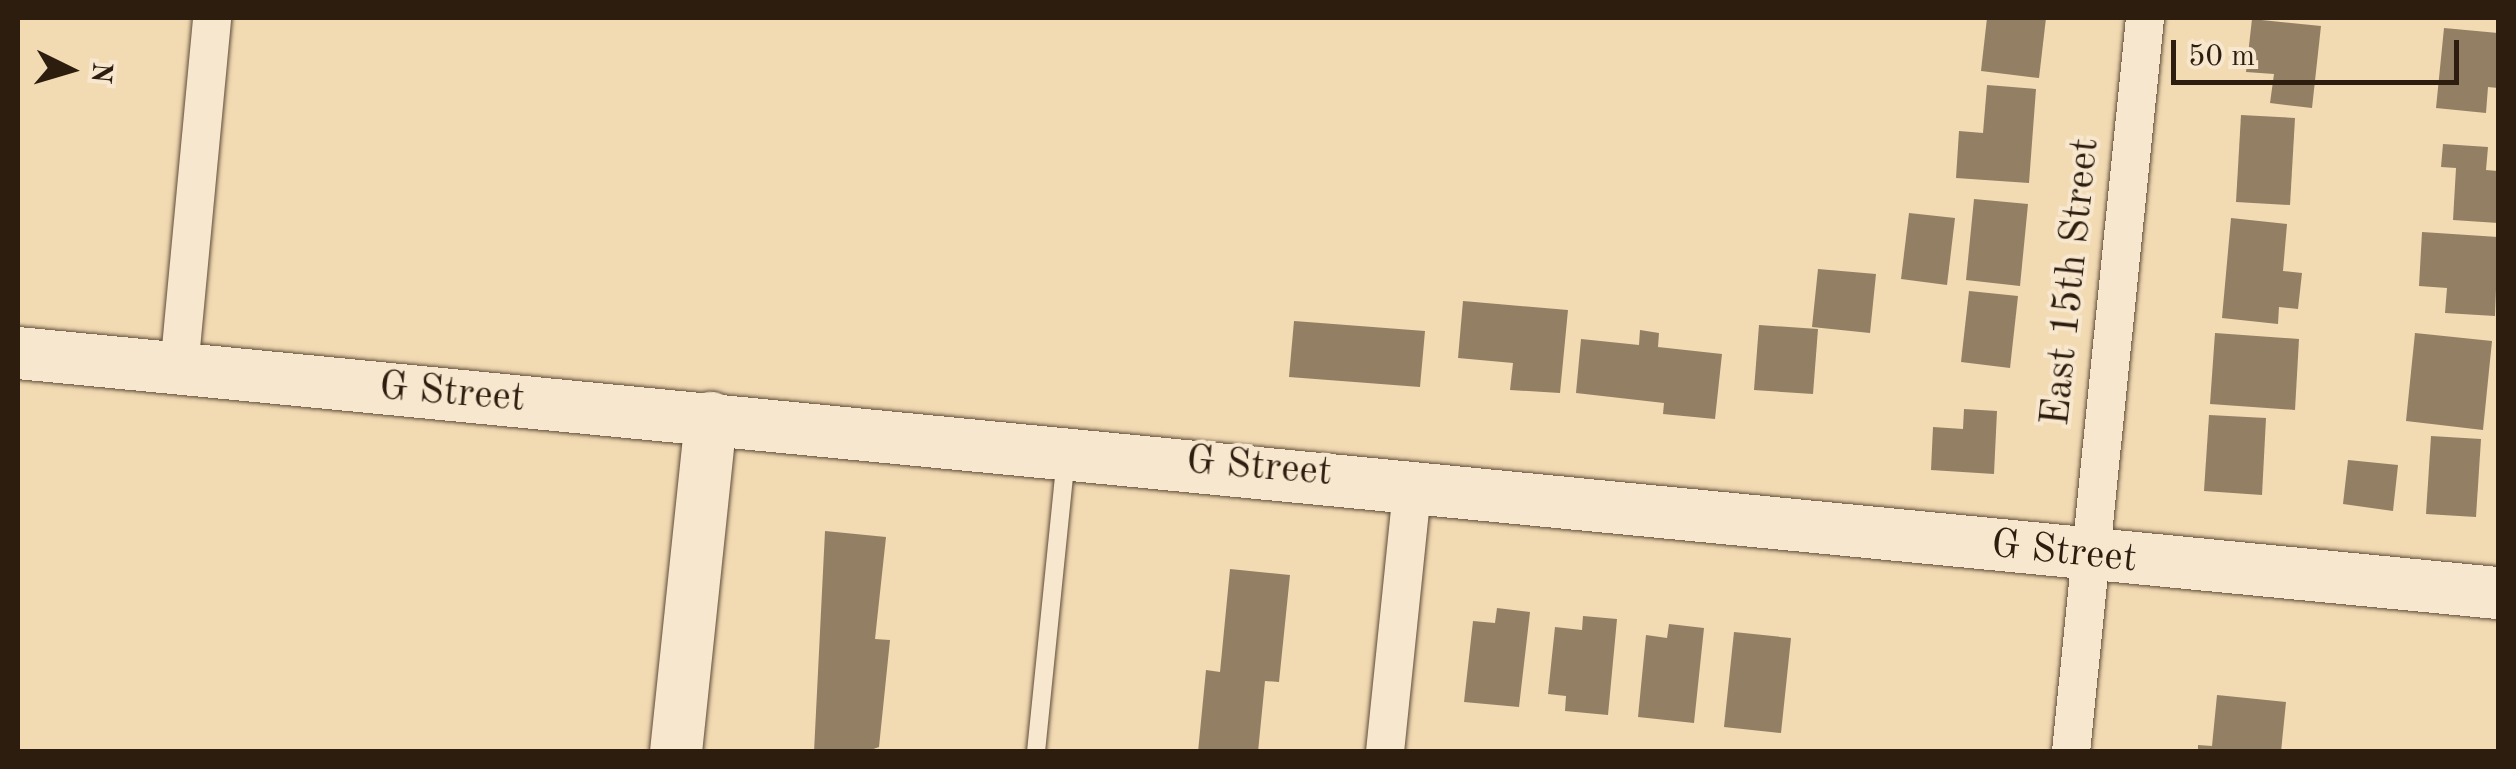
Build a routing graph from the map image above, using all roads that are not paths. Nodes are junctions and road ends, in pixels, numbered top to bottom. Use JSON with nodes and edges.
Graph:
{"nodes":[{"id":1,"x":212,"y":18,"type":"edge"},
{"id":2,"x":2145,"y":18,"type":"edge"},
{"id":3,"x":18,"y":353,"type":"edge"},
{"id":4,"x":179,"y":369,"type":"junction"},
{"id":5,"x":711,"y":418,"type":"junction"},
{"id":6,"x":1066,"y":451,"type":"junction"},
{"id":7,"x":1413,"y":482,"type":"junction"},
{"id":8,"x":2091,"y":556,"type":"junction"},
{"id":9,"x":2498,"y":594,"type":"edge"},
{"id":10,"x":676,"y":752,"type":"edge"},
{"id":11,"x":1036,"y":752,"type":"edge"},
{"id":12,"x":1385,"y":752,"type":"edge"},
{"id":13,"x":2071,"y":752,"type":"edge"}],
"edges":[{"from":1,"to":4,"type":"street"},
{"from":2,"to":8,"type":"street","name":"East 15th Street"},
{"from":3,"to":4,"type":"main road","name":"G Street"},
{"from":4,"to":5,"type":"main road","name":"G Street"},
{"from":5,"to":6,"type":"main road","name":"G Street"},
{"from":5,"to":10,"type":"main road"},
{"from":6,"to":7,"type":"main road","name":"G Street"},
{"from":6,"to":11,"type":"lane"},
{"from":7,"to":8,"type":"main road","name":"G Street"},
{"from":7,"to":12,"type":"street"},
{"from":8,"to":9,"type":"main road","name":"G Street"},
{"from":8,"to":13,"type":"street","name":"East 15th Street"}]}
